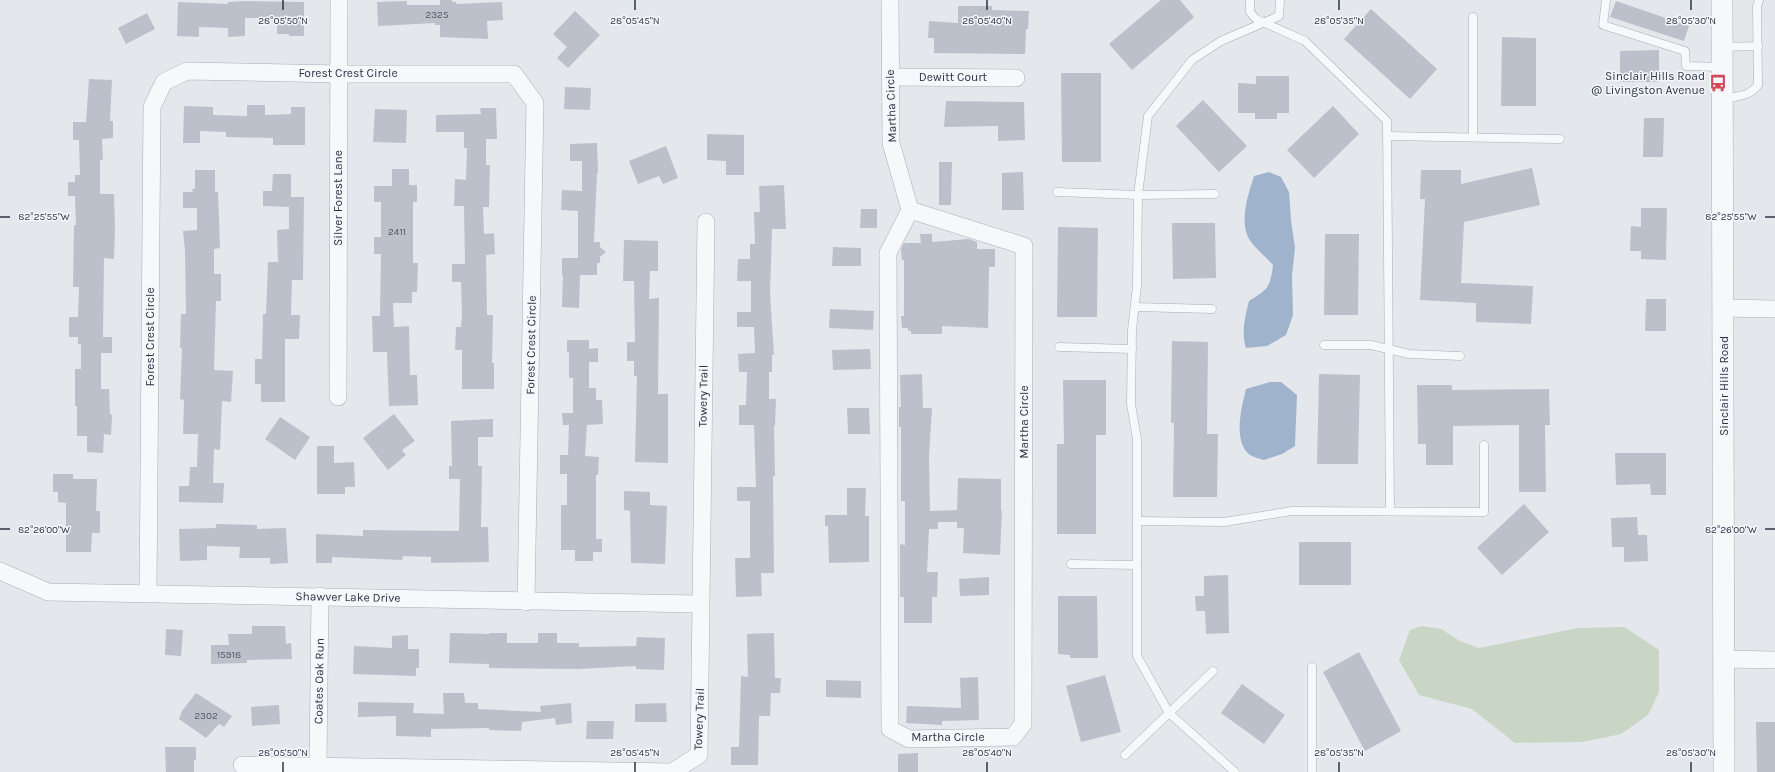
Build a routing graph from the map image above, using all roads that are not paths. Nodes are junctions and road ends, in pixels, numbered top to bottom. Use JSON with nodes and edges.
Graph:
{"nodes":[{"id":1,"x":339,"y":0,"type":"edge"},
{"id":2,"x":890,"y":0,"type":"edge"},
{"id":3,"x":1250,"y":0,"type":"edge"},
{"id":4,"x":1280,"y":0,"type":"edge"},
{"id":5,"x":1606,"y":0,"type":"edge"},
{"id":6,"x":1722,"y":0,"type":"edge"},
{"id":7,"x":1759,"y":0,"type":"edge"},
{"id":8,"x":1473,"y":17,"type":"dead end"},
{"id":9,"x":1264,"y":24,"type":"junction"},
{"id":10,"x":1758,"y":46,"type":"junction"},
{"id":11,"x":1723,"y":57,"type":"junction"},
{"id":12,"x":339,"y":74,"type":"junction"},
{"id":13,"x":890,"y":77,"type":"junction"},
{"id":14,"x":1016,"y":78,"type":"dead end"},
{"id":15,"x":1723,"y":99,"type":"junction"},
{"id":16,"x":1387,"y":136,"type":"junction"},
{"id":17,"x":1473,"y":137,"type":"junction"},
{"id":18,"x":1560,"y":138,"type":"dead end"},
{"id":19,"x":1057,"y":192,"type":"dead end"},
{"id":20,"x":1214,"y":194,"type":"dead end"},
{"id":21,"x":1138,"y":195,"type":"junction"},
{"id":22,"x":910,"y":210,"type":"junction"},
{"id":23,"x":706,"y":222,"type":"dead end"},
{"id":24,"x":1135,"y":307,"type":"junction"},
{"id":25,"x":1724,"y":308,"type":"junction"},
{"id":26,"x":1212,"y":309,"type":"dead end"},
{"id":27,"x":1775,"y":309,"type":"edge"},
{"id":28,"x":1324,"y":345,"type":"dead end"},
{"id":29,"x":1059,"y":347,"type":"dead end"},
{"id":30,"x":1132,"y":349,"type":"junction"},
{"id":31,"x":1389,"y":349,"type":"junction"},
{"id":32,"x":1460,"y":356,"type":"dead end"},
{"id":33,"x":338,"y":397,"type":"dead end"},
{"id":34,"x":1484,"y":445,"type":"dead end"},
{"id":35,"x":1390,"y":511,"type":"junction"},
{"id":36,"x":1137,"y":521,"type":"junction"},
{"id":37,"x":1071,"y":564,"type":"dead end"},
{"id":38,"x":1137,"y":565,"type":"junction"},
{"id":39,"x":0,"y":571,"type":"edge"},
{"id":40,"x":148,"y":593,"type":"junction"},
{"id":41,"x":320,"y":596,"type":"junction"},
{"id":42,"x":526,"y":602,"type":"junction"},
{"id":43,"x":700,"y":604,"type":"junction"},
{"id":44,"x":1723,"y":659,"type":"junction"},
{"id":45,"x":1775,"y":660,"type":"edge"},
{"id":46,"x":1312,"y":667,"type":"dead end"},
{"id":47,"x":1212,"y":671,"type":"dead end"},
{"id":48,"x":1169,"y":713,"type":"junction"},
{"id":49,"x":1125,"y":755,"type":"dead end"},
{"id":50,"x":242,"y":765,"type":"dead end"},
{"id":51,"x":318,"y":766,"type":"junction"},
{"id":52,"x":1235,"y":772,"type":"edge"},
{"id":53,"x":1312,"y":772,"type":"edge"},
{"id":54,"x":1724,"y":772,"type":"edge"}],
"edges":[{"from":1,"to":12,"type":"street","name":"Silver Forest Lane"},
{"from":2,"to":13,"type":"street","name":"Martha Circle"},
{"from":3,"to":9,"type":"lane"},
{"from":4,"to":9,"type":"lane"},
{"from":5,"to":11,"type":"lane"},
{"from":6,"to":11,"type":"street","name":"Sinclair Hills Road"},
{"from":7,"to":10,"type":"lane"},
{"from":8,"to":17,"type":"lane"},
{"from":9,"to":16,"type":"lane"},
{"from":9,"to":21,"type":"lane"},
{"from":10,"to":11,"type":"lane"},
{"from":10,"to":15,"type":"lane"},
{"from":11,"to":15,"type":"street","name":"Sinclair Hills Road"},
{"from":12,"to":33,"type":"street","name":"Silver Forest Lane"},
{"from":12,"to":40,"type":"street","name":"Forest Crest Circle"},
{"from":12,"to":42,"type":"street","name":"Forest Crest Circle"},
{"from":13,"to":14,"type":"street","name":"Dewitt Court"},
{"from":13,"to":22,"type":"street","name":"Martha Circle"},
{"from":15,"to":25,"type":"street","name":"Sinclair Hills Road"},
{"from":16,"to":17,"type":"lane"},
{"from":16,"to":31,"type":"lane"},
{"from":17,"to":18,"type":"lane"},
{"from":19,"to":21,"type":"lane"},
{"from":20,"to":21,"type":"lane"},
{"from":21,"to":24,"type":"lane"},
{"from":22,"to":22,"type":"street","name":"Martha Circle"},
{"from":23,"to":43,"type":"street","name":"Towery Trail"},
{"from":24,"to":26,"type":"lane"},
{"from":24,"to":30,"type":"lane"},
{"from":25,"to":27,"type":"street"},
{"from":25,"to":44,"type":"street","name":"Sinclair Hills Road"},
{"from":28,"to":31,"type":"lane"},
{"from":29,"to":30,"type":"lane"},
{"from":30,"to":36,"type":"lane"},
{"from":31,"to":32,"type":"lane"},
{"from":31,"to":35,"type":"lane"},
{"from":34,"to":35,"type":"lane"},
{"from":35,"to":36,"type":"lane"},
{"from":36,"to":38,"type":"lane"},
{"from":37,"to":38,"type":"lane"},
{"from":38,"to":48,"type":"lane"},
{"from":39,"to":40,"type":"street","name":"Shawver Lake Drive"},
{"from":40,"to":41,"type":"street","name":"Shawver Lake Drive"},
{"from":41,"to":42,"type":"street","name":"Shawver Lake Drive"},
{"from":41,"to":51,"type":"street","name":"Coates Oak Run"},
{"from":42,"to":43,"type":"street","name":"Shawver Lake Drive"},
{"from":43,"to":51,"type":"street","name":"Towery Trail"},
{"from":44,"to":45,"type":"street"},
{"from":44,"to":54,"type":"street","name":"Sinclair Hills Road"},
{"from":46,"to":53,"type":"lane"},
{"from":47,"to":48,"type":"lane"},
{"from":48,"to":49,"type":"lane"},
{"from":48,"to":52,"type":"lane"},
{"from":50,"to":51,"type":"street","name":"Towery Trail"}]}
